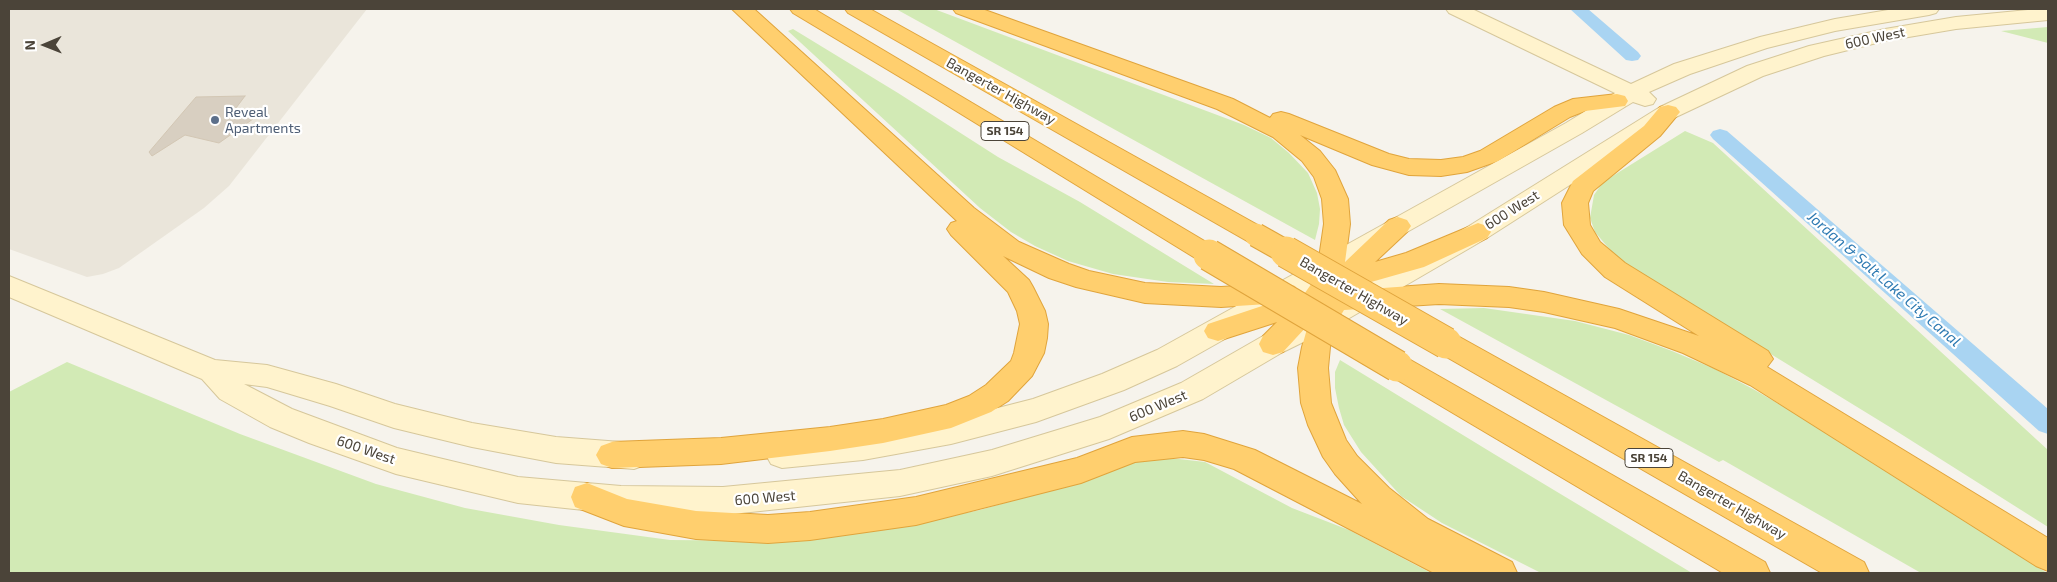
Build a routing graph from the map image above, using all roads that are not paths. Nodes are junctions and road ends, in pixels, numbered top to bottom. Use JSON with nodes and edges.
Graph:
{"nodes":[{"id":1,"x":742,"y":9,"type":"edge"},
{"id":2,"x":800,"y":9,"type":"edge"},
{"id":3,"x":855,"y":9,"type":"edge"},
{"id":4,"x":963,"y":9,"type":"edge"},
{"id":5,"x":1456,"y":9,"type":"edge"},
{"id":6,"x":1929,"y":9,"type":"edge"},
{"id":7,"x":2048,"y":14,"type":"edge"},
{"id":8,"x":1624,"y":97,"type":"junction"},
{"id":9,"x":1226,"y":104,"type":"junction"},
{"id":10,"x":1668,"y":112,"type":"junction"},
{"id":11,"x":900,"y":154,"type":"junction"},
{"id":12,"x":1398,"y":226,"type":"joint"},
{"id":13,"x":9,"y":286,"type":"edge"},
{"id":14,"x":1284,"y":293,"type":"junction"},
{"id":15,"x":1333,"y":294,"type":"junction"},
{"id":16,"x":1218,"y":330,"type":"junction"},
{"id":17,"x":212,"y":371,"type":"junction"},
{"id":18,"x":612,"y":455,"type":"junction"},
{"id":19,"x":587,"y":497,"type":"junction"},
{"id":20,"x":2048,"y":543,"type":"edge"},
{"id":21,"x":2048,"y":556,"type":"edge"},
{"id":22,"x":1466,"y":573,"type":"edge"},
{"id":23,"x":1500,"y":573,"type":"edge"},
{"id":24,"x":1752,"y":573,"type":"edge"},
{"id":25,"x":1852,"y":573,"type":"edge"}],
"edges":[{"from":1,"to":11,"type":"highway"},
{"from":2,"to":24,"type":"highway","number":"SR 154","bridge":true},
{"from":3,"to":25,"type":"highway","name":"Bangerter Highway","number":"SR 154","bridge":true},
{"from":4,"to":9,"type":"highway"},
{"from":5,"to":8,"type":"street"},
{"from":6,"to":8,"type":"street","name":"600 West"},
{"from":7,"to":10,"type":"street","name":"600 West"},
{"from":8,"to":9,"type":"highway"},
{"from":8,"to":10,"type":"street"},
{"from":8,"to":12,"type":"street","name":"600 West"},
{"from":9,"to":15,"type":"highway"},
{"from":10,"to":15,"type":"street","name":"600 West"},
{"from":10,"to":20,"type":"highway"},
{"from":11,"to":14,"type":"highway"},
{"from":11,"to":18,"type":"highway"},
{"from":12,"to":15,"type":"highway"},
{"from":13,"to":17,"type":"street","name":"600 West"},
{"from":14,"to":15,"type":"highway"},
{"from":14,"to":16,"type":"street","name":"600 West"},
{"from":15,"to":16,"type":"highway"},
{"from":15,"to":19,"type":"street","name":"600 West"},
{"from":15,"to":21,"type":"highway"},
{"from":15,"to":23,"type":"highway"},
{"from":16,"to":18,"type":"street","name":"600 West"},
{"from":17,"to":18,"type":"street","name":"600 West"},
{"from":17,"to":19,"type":"street","name":"600 West"},
{"from":19,"to":22,"type":"highway"}]}
